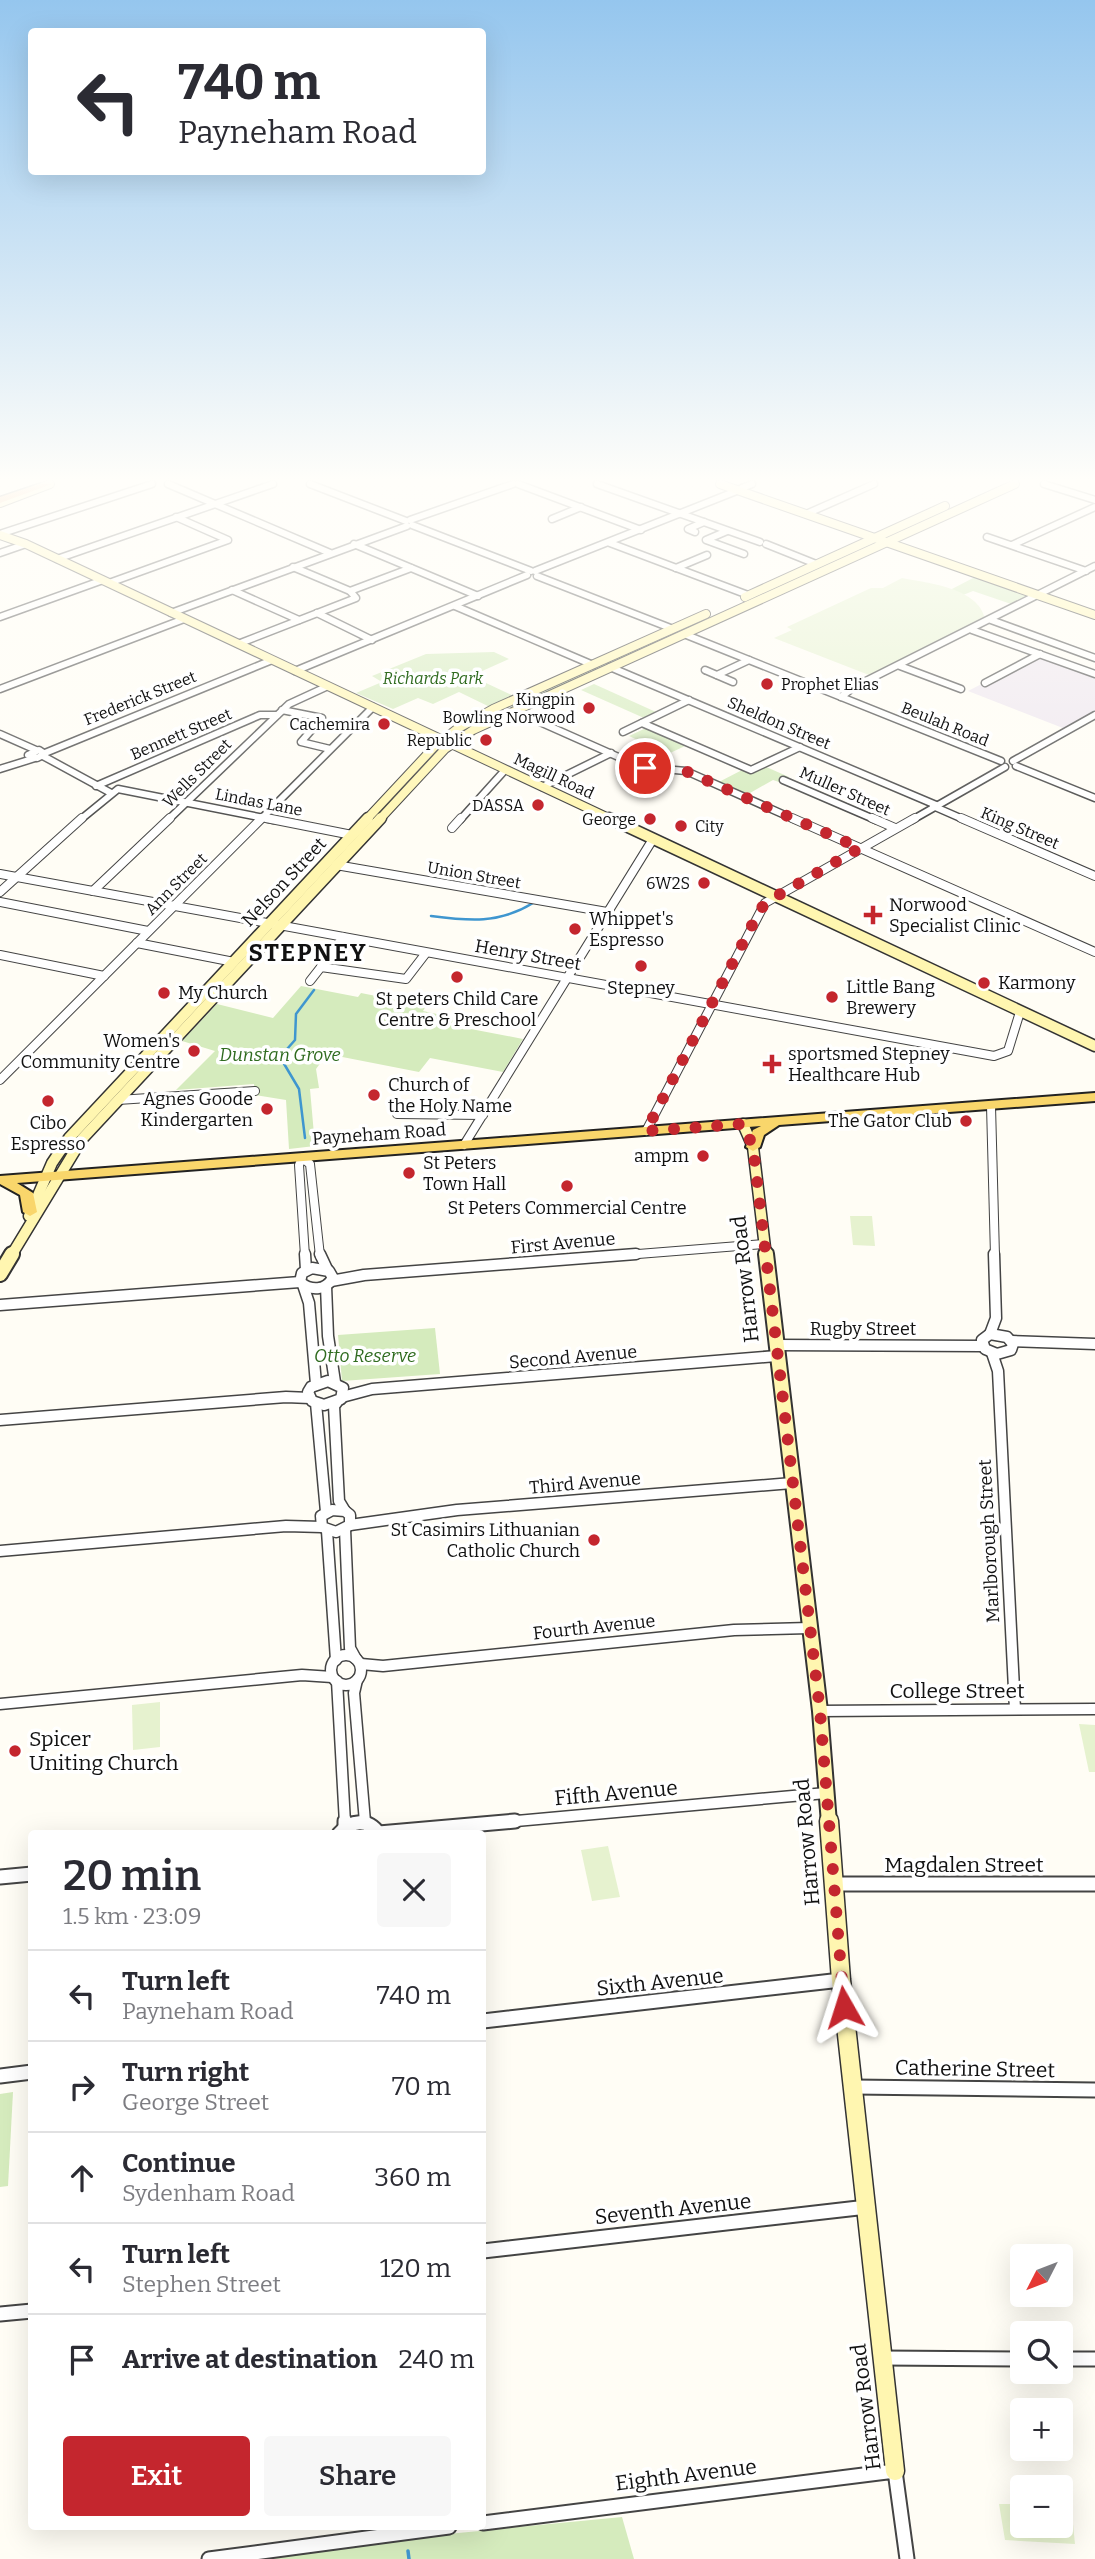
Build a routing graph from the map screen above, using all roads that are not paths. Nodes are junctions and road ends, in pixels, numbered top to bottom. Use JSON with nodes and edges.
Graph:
{"nodes":[{"id":1,"x":41,"y":603,"type":"edge"},
{"id":2,"x":151,"y":603,"type":"edge"},
{"id":3,"x":196,"y":603,"type":"edge"},
{"id":4,"x":262,"y":603,"type":"edge"},
{"id":5,"x":340,"y":603,"type":"edge"},
{"id":6,"x":461,"y":603,"type":"edge"},
{"id":7,"x":609,"y":603,"type":"edge"},
{"id":8,"x":729,"y":603,"type":"edge"},
{"id":9,"x":752,"y":603,"type":"edge"},
{"id":10,"x":1024,"y":603,"type":"edge"},
{"id":11,"x":1070,"y":603,"type":"edge"},
{"id":12,"x":455,"y":606,"type":"junction"},
{"id":13,"x":1095,"y":612,"type":"edge"},
{"id":14,"x":171,"y":613,"type":"junction"},
{"id":15,"x":317,"y":613,"type":"junction"},
{"id":16,"x":0,"y":617,"type":"edge"},
{"id":17,"x":184,"y":619,"type":"junction"},
{"id":18,"x":299,"y":620,"type":"junction"},
{"id":19,"x":991,"y":620,"type":"junction"},
{"id":20,"x":673,"y":629,"type":"junction"},
{"id":21,"x":972,"y":630,"type":"junction"},
{"id":22,"x":684,"y":634,"type":"junction"},
{"id":23,"x":372,"y":640,"type":"junction"},
{"id":24,"x":238,"y":644,"type":"junction"},
{"id":25,"x":1040,"y":654,"type":"junction"},
{"id":26,"x":1095,"y":658,"type":"edge"},
{"id":27,"x":272,"y":660,"type":"junction"},
{"id":28,"x":749,"y":660,"type":"junction"},
{"id":29,"x":593,"y":665,"type":"junction"},
{"id":30,"x":900,"y":666,"type":"junction"},
{"id":31,"x":610,"y":667,"type":"junction"},
{"id":32,"x":705,"y":670,"type":"dead end"},
{"id":33,"x":295,"y":671,"type":"junction"},
{"id":34,"x":1095,"y":674,"type":"edge"},
{"id":35,"x":717,"y":675,"type":"junction"},
{"id":36,"x":733,"y":682,"type":"dead end"},
{"id":37,"x":985,"y":683,"type":"dead end"},
{"id":38,"x":328,"y":686,"type":"junction"},
{"id":39,"x":961,"y":688,"type":"dead end"},
{"id":40,"x":0,"y":689,"type":"edge"},
{"id":41,"x":841,"y":697,"type":"junction"},
{"id":42,"x":689,"y":701,"type":"junction"},
{"id":43,"x":502,"y":705,"type":"junction"},
{"id":44,"x":373,"y":708,"type":"junction"},
{"id":45,"x":515,"y":711,"type":"junction"},
{"id":46,"x":280,"y":712,"type":"junction"},
{"id":47,"x":1095,"y":715,"type":"edge"},
{"id":48,"x":1082,"y":722,"type":"junction"},
{"id":49,"x":642,"y":723,"type":"junction"},
{"id":50,"x":412,"y":726,"type":"junction"},
{"id":51,"x":460,"y":727,"type":"junction"},
{"id":52,"x":1095,"y":727,"type":"edge"},
{"id":53,"x":623,"y":732,"type":"dead end"},
{"id":54,"x":0,"y":734,"type":"edge"},
{"id":55,"x":447,"y":742,"type":"junction"},
{"id":56,"x":800,"y":747,"type":"junction"},
{"id":57,"x":330,"y":749,"type":"junction"},
{"id":58,"x":611,"y":753,"type":"junction"},
{"id":59,"x":37,"y":754,"type":"junction"},
{"id":60,"x":475,"y":755,"type":"junction"},
{"id":61,"x":436,"y":757,"type":"junction"},
{"id":62,"x":1003,"y":764,"type":"junction"},
{"id":63,"x":1015,"y":764,"type":"junction"},
{"id":64,"x":0,"y":769,"type":"edge"},
{"id":65,"x":505,"y":770,"type":"junction"},
{"id":66,"x":783,"y":780,"type":"dead end"},
{"id":67,"x":96,"y":786,"type":"junction"},
{"id":68,"x":542,"y":787,"type":"junction"},
{"id":69,"x":115,"y":791,"type":"junction"},
{"id":70,"x":1095,"y":798,"type":"edge"},
{"id":71,"x":185,"y":803,"type":"junction"},
{"id":72,"x":935,"y":806,"type":"junction"},
{"id":73,"x":263,"y":817,"type":"junction"},
{"id":74,"x":452,"y":828,"type":"dead end"},
{"id":75,"x":895,"y":828,"type":"junction"},
{"id":76,"x":352,"y":835,"type":"junction"},
{"id":77,"x":653,"y":839,"type":"junction"},
{"id":78,"x":860,"y":848,"type":"junction"},
{"id":79,"x":331,"y":864,"type":"junction"},
{"id":80,"x":0,"y":874,"type":"edge"},
{"id":81,"x":1095,"y":876,"type":"edge"},
{"id":82,"x":16,"y":877,"type":"junction"},
{"id":83,"x":93,"y":891,"type":"junction"},
{"id":84,"x":0,"y":892,"type":"edge"},
{"id":85,"x":775,"y":897,"type":"junction"},
{"id":86,"x":0,"y":902,"type":"edge"},
{"id":87,"x":174,"y":905,"type":"junction"},
{"id":88,"x":607,"y":912,"type":"junction"},
{"id":89,"x":275,"y":925,"type":"junction"},
{"id":90,"x":148,"y":931,"type":"junction"},
{"id":91,"x":344,"y":937,"type":"junction"},
{"id":92,"x":137,"y":943,"type":"junction"},
{"id":93,"x":1095,"y":952,"type":"edge"},
{"id":94,"x":426,"y":953,"type":"junction"},
{"id":95,"x":4,"y":955,"type":"edge"},
{"id":96,"x":239,"y":963,"type":"junction"},
{"id":97,"x":0,"y":964,"type":"edge"},
{"id":98,"x":321,"y":967,"type":"junction"},
{"id":99,"x":104,"y":976,"type":"junction"},
{"id":100,"x":566,"y":977,"type":"junction"},
{"id":101,"x":310,"y":981,"type":"dead end"},
{"id":102,"x":713,"y":1003,"type":"junction"},
{"id":103,"x":1020,"y":1012,"type":"junction"},
{"id":104,"x":1095,"y":1046,"type":"edge"},
{"id":105,"x":1,"y":1079,"type":"edge"},
{"id":106,"x":255,"y":1091,"type":"dead end"},
{"id":107,"x":1095,"y":1097,"type":"edge"},
{"id":108,"x":112,"y":1100,"type":"junction"},
{"id":109,"x":991,"y":1106,"type":"junction"},
{"id":110,"x":397,"y":1114,"type":"dead end"},
{"id":111,"x":482,"y":1115,"type":"junction"},
{"id":112,"x":780,"y":1121,"type":"junction"},
{"id":113,"x":743,"y":1124,"type":"junction"},
{"id":114,"x":646,"y":1131,"type":"junction"},
{"id":115,"x":464,"y":1145,"type":"junction"},
{"id":116,"x":753,"y":1147,"type":"junction"},
{"id":117,"x":302,"y":1158,"type":"junction"},
{"id":118,"x":61,"y":1175,"type":"junction"},
{"id":119,"x":46,"y":1176,"type":"junction"},
{"id":120,"x":0,"y":1180,"type":"edge"},
{"id":121,"x":30,"y":1212,"type":"junction"},
{"id":122,"x":25,"y":1234,"type":"junction"},
{"id":123,"x":764,"y":1244,"type":"junction"},
{"id":124,"x":0,"y":1274,"type":"edge"},
{"id":125,"x":329,"y":1277,"type":"junction"},
{"id":126,"x":302,"y":1278,"type":"junction"},
{"id":127,"x":0,"y":1305,"type":"edge"},
{"id":128,"x":996,"y":1318,"type":"junction"},
{"id":129,"x":985,"y":1340,"type":"junction"},
{"id":130,"x":1010,"y":1341,"type":"junction"},
{"id":131,"x":1095,"y":1344,"type":"edge"},
{"id":132,"x":776,"y":1351,"type":"junction"},
{"id":133,"x":992,"y":1353,"type":"junction"},
{"id":134,"x":1003,"y":1354,"type":"junction"},
{"id":135,"x":999,"y":1371,"type":"junction"},
{"id":136,"x":339,"y":1392,"type":"junction"},
{"id":137,"x":313,"y":1393,"type":"junction"},
{"id":138,"x":0,"y":1420,"type":"edge"},
{"id":139,"x":792,"y":1483,"type":"junction"},
{"id":140,"x":347,"y":1520,"type":"junction"},
{"id":141,"x":324,"y":1522,"type":"junction"},
{"id":142,"x":0,"y":1551,"type":"edge"},
{"id":143,"x":809,"y":1628,"type":"junction"},
{"id":144,"x":359,"y":1669,"type":"junction"},
{"id":145,"x":334,"y":1671,"type":"junction"},
{"id":146,"x":0,"y":1704,"type":"edge"},
{"id":147,"x":1015,"y":1709,"type":"junction"},
{"id":148,"x":1095,"y":1709,"type":"edge"},
{"id":149,"x":820,"y":1711,"type":"junction"},
{"id":150,"x":826,"y":1793,"type":"junction"},
{"id":151,"x":365,"y":1822,"type":"junction"},
{"id":152,"x":342,"y":1830,"type":"edge"},
{"id":153,"x":376,"y":1830,"type":"edge"},
{"id":154,"x":439,"y":1830,"type":"edge"},
{"id":155,"x":28,"y":1874,"type":"edge"},
{"id":156,"x":0,"y":1877,"type":"edge"},
{"id":157,"x":833,"y":1884,"type":"junction"},
{"id":158,"x":1095,"y":1884,"type":"edge"},
{"id":159,"x":841,"y":1980,"type":"junction"},
{"id":160,"x":486,"y":2021,"type":"edge"},
{"id":161,"x":28,"y":2072,"type":"edge"},
{"id":162,"x":0,"y":2076,"type":"edge"},
{"id":163,"x":854,"y":2087,"type":"junction"},
{"id":164,"x":1095,"y":2090,"type":"edge"},
{"id":165,"x":868,"y":2207,"type":"junction"},
{"id":166,"x":486,"y":2252,"type":"edge"},
{"id":167,"x":28,"y":2311,"type":"edge"},
{"id":168,"x":0,"y":2314,"type":"edge"},
{"id":169,"x":882,"y":2358,"type":"junction"},
{"id":170,"x":1010,"y":2359,"type":"edge"},
{"id":171,"x":1073,"y":2359,"type":"edge"},
{"id":172,"x":1095,"y":2359,"type":"edge"},
{"id":173,"x":895,"y":2471,"type":"junction"},
{"id":174,"x":486,"y":2523,"type":"edge"},
{"id":175,"x":399,"y":2530,"type":"edge"},
{"id":176,"x":209,"y":2559,"type":"edge"},
{"id":177,"x":907,"y":2559,"type":"edge"}],
"edges":[{"from":1,"to":16,"type":"street"},
{"from":2,"to":14,"type":"main road","name":"Magill Road"},
{"from":3,"to":14,"type":"street"},
{"from":4,"to":18,"type":"street"},
{"from":5,"to":15,"type":"street"},
{"from":6,"to":12,"type":"street"},
{"from":7,"to":20,"type":"street"},
{"from":8,"to":20,"type":"main road"},
{"from":9,"to":22,"type":"main road"},
{"from":10,"to":19,"type":"street"},
{"from":11,"to":13,"type":"main road"},
{"from":12,"to":23,"type":"street"},
{"from":12,"to":29,"type":"street"},
{"from":14,"to":17,"type":"main road","name":"Magill Road"},
{"from":15,"to":18,"type":"street"},
{"from":15,"to":23,"type":"street"},
{"from":17,"to":24,"type":"main road","name":"Magill Road"},
{"from":17,"to":40,"type":"street"},
{"from":18,"to":24,"type":"street"},
{"from":19,"to":21,"type":"street"},
{"from":19,"to":26,"type":"street"},
{"from":20,"to":29,"type":"main road"},
{"from":21,"to":25,"type":"street"},
{"from":21,"to":30,"type":"street"},
{"from":22,"to":28,"type":"street","name":"Beulah Road"},
{"from":22,"to":31,"type":"main road"},
{"from":23,"to":33,"type":"street"},
{"from":24,"to":27,"type":"main road","name":"Magill Road"},
{"from":25,"to":34,"type":"street"},
{"from":25,"to":37,"type":"street"},
{"from":27,"to":33,"type":"main road","name":"Magill Road"},
{"from":27,"to":59,"type":"street","name":"Frederick Street"},
{"from":28,"to":35,"type":"street"},
{"from":28,"to":41,"type":"street","name":"Beulah Road"},
{"from":29,"to":43,"type":"main road"},
{"from":30,"to":39,"type":"street"},
{"from":30,"to":41,"type":"street"},
{"from":31,"to":42,"type":"street","name":"Sheldon Street"},
{"from":31,"to":45,"type":"main road"},
{"from":32,"to":35,"type":"street"},
{"from":33,"to":38,"type":"main road","name":"Magill Road"},
{"from":35,"to":36,"type":"street"},
{"from":38,"to":44,"type":"main road","name":"Magill Road"},
{"from":38,"to":46,"type":"street","name":"Wells Street"},
{"from":41,"to":62,"type":"street","name":"Beulah Road"},
{"from":42,"to":49,"type":"street"},
{"from":42,"to":56,"type":"street","name":"Sheldon Street"},
{"from":43,"to":45,"type":"main road"},
{"from":43,"to":51,"type":"main road"},
{"from":44,"to":50,"type":"main road","name":"Magill Road"},
{"from":44,"to":57,"type":"street","name":"Ann Street"},
{"from":45,"to":55,"type":"main road"},
{"from":45,"to":58,"type":"street"},
{"from":46,"to":57,"type":"street"},
{"from":46,"to":67,"type":"street","name":"Bennett Street"},
{"from":46,"to":71,"type":"street","name":"Wells Street"},
{"from":47,"to":48,"type":"street"},
{"from":48,"to":52,"type":"street"},
{"from":48,"to":63,"type":"street"},
{"from":49,"to":53,"type":"street"},
{"from":49,"to":56,"type":"street"},
{"from":50,"to":51,"type":"main road"},
{"from":50,"to":55,"type":"main road","name":"Magill Road"},
{"from":51,"to":55,"type":"street"},
{"from":54,"to":59,"type":"street","name":"Lindas Lane"},
{"from":55,"to":60,"type":"street","name":"Magill Road"},
{"from":55,"to":61,"type":"main road","name":"Nelson Street"},
{"from":55,"to":76,"type":"main road","name":"Nelson Street"},
{"from":56,"to":72,"type":"street","name":"Sheldon Street"},
{"from":57,"to":73,"type":"street","name":"Ann Street"},
{"from":58,"to":68,"type":"street"},
{"from":58,"to":78,"type":"street"},
{"from":59,"to":64,"type":"street","name":"Frederick Street"},
{"from":59,"to":67,"type":"street","name":"Lindas Lane"},
{"from":60,"to":61,"type":"main road"},
{"from":60,"to":65,"type":"main road","name":"Magill Road"},
{"from":61,"to":79,"type":"main road","name":"Nelson Street"},
{"from":62,"to":63,"type":"street"},
{"from":62,"to":72,"type":"street"},
{"from":63,"to":70,"type":"street"},
{"from":65,"to":68,"type":"main road","name":"Magill Road"},
{"from":65,"to":74,"type":"street"},
{"from":66,"to":75,"type":"street","name":"Muller Street"},
{"from":67,"to":69,"type":"street","name":"Lindas Lane"},
{"from":68,"to":77,"type":"main road","name":"Magill Road"},
{"from":69,"to":71,"type":"street","name":"Lindas Lane"},
{"from":69,"to":82,"type":"street"},
{"from":71,"to":73,"type":"street","name":"Lindas Lane"},
{"from":71,"to":83,"type":"street","name":"Wells Street"},
{"from":72,"to":75,"type":"street"},
{"from":72,"to":81,"type":"street","name":"King Street"},
{"from":73,"to":76,"type":"street","name":"Lindas Lane"},
{"from":73,"to":87,"type":"street","name":"Ann Street"},
{"from":75,"to":78,"type":"street"},
{"from":76,"to":79,"type":"main road","name":"Nelson Street"},
{"from":77,"to":85,"type":"main road","name":"Magill Road"},
{"from":77,"to":88,"type":"street"},
{"from":78,"to":85,"type":"street"},
{"from":78,"to":93,"type":"street"},
{"from":79,"to":88,"type":"street","name":"Union Street"},
{"from":79,"to":89,"type":"main road","name":"Nelson Street"},
{"from":80,"to":82,"type":"street","name":"Henry Street"},
{"from":82,"to":83,"type":"street","name":"Henry Street"},
{"from":82,"to":84,"type":"street"},
{"from":83,"to":87,"type":"street","name":"Henry Street"},
{"from":85,"to":102,"type":"street"},
{"from":85,"to":103,"type":"main road","name":"Magill Road"},
{"from":86,"to":90,"type":"street"},
{"from":87,"to":89,"type":"street","name":"Henry Street"},
{"from":87,"to":90,"type":"street","name":"Ann Street"},
{"from":88,"to":100,"type":"street"},
{"from":89,"to":91,"type":"street","name":"Henry Street"},
{"from":89,"to":96,"type":"main road","name":"Nelson Street"},
{"from":90,"to":92,"type":"street","name":"Ann Street"},
{"from":91,"to":94,"type":"street","name":"Henry Street"},
{"from":91,"to":98,"type":"street"},
{"from":92,"to":96,"type":"street"},
{"from":92,"to":99,"type":"street","name":"Ann Street"},
{"from":94,"to":98,"type":"street"},
{"from":94,"to":100,"type":"street","name":"Henry Street"},
{"from":95,"to":97,"type":"street"},
{"from":95,"to":99,"type":"street"},
{"from":96,"to":108,"type":"main road","name":"Nelson Street"},
{"from":98,"to":101,"type":"street"},
{"from":99,"to":105,"type":"street","name":"Ann Street"},
{"from":100,"to":102,"type":"street","name":"Henry Street"},
{"from":100,"to":111,"type":"street"},
{"from":102,"to":103,"type":"street","name":"Henry Street"},
{"from":102,"to":114,"type":"street"},
{"from":103,"to":104,"type":"main road","name":"Magill Road"},
{"from":106,"to":108,"type":"street"},
{"from":107,"to":109,"type":"main road","name":"Payneham Road"},
{"from":108,"to":118,"type":"main road","name":"Nelson Street"},
{"from":108,"to":119,"type":"main road","name":"Nelson Street"},
{"from":109,"to":112,"type":"main road","name":"Payneham Road"},
{"from":109,"to":128,"type":"street"},
{"from":110,"to":111,"type":"street"},
{"from":111,"to":115,"type":"street"},
{"from":112,"to":113,"type":"main road","name":"Payneham Road"},
{"from":112,"to":116,"type":"main road"},
{"from":113,"to":114,"type":"main road","name":"Payneham Road"},
{"from":113,"to":116,"type":"main road","name":"Harrow Road"},
{"from":114,"to":115,"type":"main road","name":"Payneham Road"},
{"from":115,"to":117,"type":"main road","name":"Payneham Road"},
{"from":116,"to":123,"type":"main road","name":"Harrow Road"},
{"from":117,"to":118,"type":"main road","name":"Payneham Road"},
{"from":117,"to":125,"type":"street"},
{"from":117,"to":126,"type":"street"},
{"from":118,"to":119,"type":"main road","name":"Payneham Road"},
{"from":118,"to":122,"type":"main road","name":"Nelson Street"},
{"from":119,"to":120,"type":"main road","name":"Payneham Road"},
{"from":119,"to":121,"type":"street"},
{"from":120,"to":121,"type":"main road"},
{"from":121,"to":122,"type":"street"},
{"from":122,"to":124,"type":"main road","name":"Nelson Street"},
{"from":123,"to":125,"type":"street","name":"First Avenue"},
{"from":123,"to":132,"type":"street","name":"Harrow Road"},
{"from":125,"to":126,"type":"street"},
{"from":125,"to":126,"type":"street"},
{"from":125,"to":136,"type":"street"},
{"from":126,"to":127,"type":"street"},
{"from":126,"to":137,"type":"street"},
{"from":128,"to":129,"type":"street"},
{"from":128,"to":130,"type":"street"},
{"from":129,"to":130,"type":"street","name":"Rugby Street"},
{"from":129,"to":132,"type":"street","name":"Rugby Street"},
{"from":129,"to":133,"type":"street"},
{"from":130,"to":131,"type":"street"},
{"from":130,"to":134,"type":"street"},
{"from":132,"to":136,"type":"street","name":"Second Avenue"},
{"from":132,"to":139,"type":"street","name":"Harrow Road"},
{"from":133,"to":134,"type":"street"},
{"from":133,"to":135,"type":"street","name":"Marlborough Street"},
{"from":134,"to":135,"type":"street","name":"Marlborough Street"},
{"from":135,"to":147,"type":"street","name":"Marlborough Street"},
{"from":136,"to":137,"type":"street"},
{"from":136,"to":137,"type":"street"},
{"from":136,"to":140,"type":"street"},
{"from":137,"to":138,"type":"street"},
{"from":137,"to":141,"type":"street"},
{"from":139,"to":140,"type":"street","name":"Third Avenue"},
{"from":139,"to":143,"type":"street","name":"Harrow Road"},
{"from":140,"to":141,"type":"street"},
{"from":140,"to":141,"type":"street"},
{"from":140,"to":144,"type":"street"},
{"from":141,"to":142,"type":"street"},
{"from":141,"to":145,"type":"street"},
{"from":143,"to":144,"type":"street","name":"Fourth Avenue"},
{"from":143,"to":149,"type":"street","name":"Harrow Road"},
{"from":144,"to":145,"type":"street"},
{"from":144,"to":145,"type":"street"},
{"from":144,"to":151,"type":"street"},
{"from":145,"to":146,"type":"street"},
{"from":145,"to":152,"type":"street"},
{"from":147,"to":148,"type":"street","name":"College Street"},
{"from":147,"to":149,"type":"street","name":"College Street"},
{"from":149,"to":150,"type":"street","name":"Harrow Road"},
{"from":150,"to":154,"type":"street","name":"Fifth Avenue"},
{"from":150,"to":157,"type":"street","name":"Harrow Road"},
{"from":151,"to":152,"type":"street"},
{"from":151,"to":153,"type":"street"},
{"from":155,"to":156,"type":"street"},
{"from":157,"to":158,"type":"street","name":"Magdalen Street"},
{"from":157,"to":159,"type":"street","name":"Harrow Road"},
{"from":159,"to":160,"type":"street","name":"Sixth Avenue"},
{"from":159,"to":163,"type":"main road","name":"Harrow Road"},
{"from":161,"to":162,"type":"street"},
{"from":163,"to":164,"type":"street","name":"Catherine Street"},
{"from":163,"to":165,"type":"main road","name":"Harrow Road"},
{"from":165,"to":166,"type":"street","name":"Seventh Avenue"},
{"from":165,"to":169,"type":"main road","name":"Harrow Road"},
{"from":167,"to":168,"type":"street"},
{"from":169,"to":170,"type":"street"},
{"from":169,"to":173,"type":"main road","name":"Harrow Road"},
{"from":171,"to":172,"type":"street"},
{"from":173,"to":174,"type":"street","name":"Eighth Avenue"},
{"from":173,"to":177,"type":"street","name":"Harrow Road"},
{"from":175,"to":176,"type":"street"}]}
